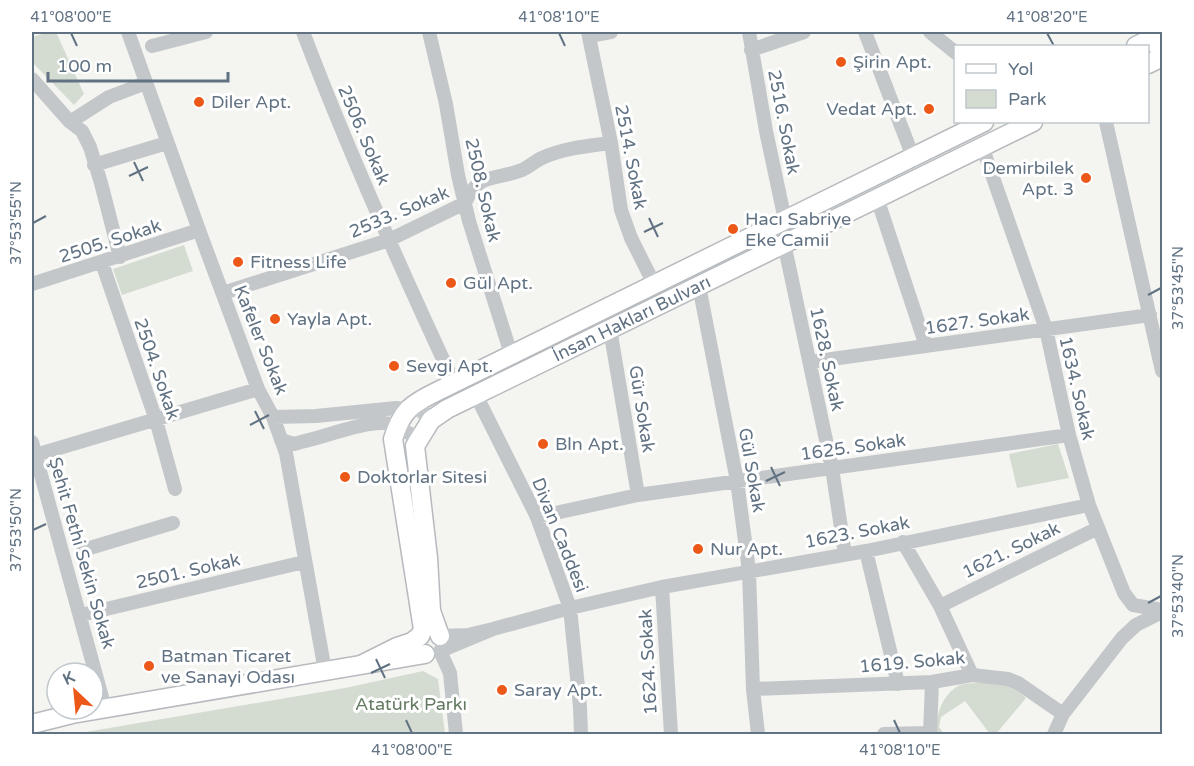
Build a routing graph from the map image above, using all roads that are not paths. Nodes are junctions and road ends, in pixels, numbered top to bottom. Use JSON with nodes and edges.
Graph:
{"nodes":[{"id":1,"x":128,"y":32,"type":"edge"},
{"id":2,"x":206,"y":32,"type":"edge"},
{"id":3,"x":429,"y":32,"type":"edge"},
{"id":4,"x":611,"y":32,"type":"edge"},
{"id":5,"x":749,"y":32,"type":"edge"},
{"id":6,"x":804,"y":32,"type":"edge"},
{"id":7,"x":866,"y":32,"type":"edge"},
{"id":8,"x":930,"y":32,"type":"edge"},
{"id":9,"x":308,"y":33,"type":"edge"},
{"id":10,"x":589,"y":34,"type":"edge"},
{"id":11,"x":1158,"y":42,"type":"edge"},
{"id":12,"x":1142,"y":45,"type":"edge"},
{"id":13,"x":152,"y":46,"type":"dead end"},
{"id":14,"x":751,"y":50,"type":"junction"},
{"id":15,"x":954,"y":51,"type":"edge"},
{"id":16,"x":1149,"y":62,"type":"edge"},
{"id":17,"x":32,"y":78,"type":"edge"},
{"id":18,"x":146,"y":83,"type":"junction"},
{"id":19,"x":70,"y":122,"type":"junction"},
{"id":20,"x":982,"y":123,"type":"edge"},
{"id":21,"x":1031,"y":123,"type":"edge"},
{"id":22,"x":1106,"y":123,"type":"edge"},
{"id":23,"x":168,"y":142,"type":"junction"},
{"id":24,"x":611,"y":143,"type":"junction"},
{"id":25,"x":982,"y":146,"type":"junction"},
{"id":26,"x":914,"y":157,"type":"junction"},
{"id":27,"x":94,"y":165,"type":"junction"},
{"id":28,"x":877,"y":198,"type":"junction"},
{"id":29,"x":465,"y":204,"type":"junction"},
{"id":30,"x":785,"y":220,"type":"junction"},
{"id":31,"x":199,"y":230,"type":"junction"},
{"id":32,"x":389,"y":240,"type":"junction"},
{"id":33,"x":784,"y":243,"type":"junction"},
{"id":34,"x":120,"y":257,"type":"junction"},
{"id":35,"x":102,"y":263,"type":"junction"},
{"id":36,"x":32,"y":284,"type":"edge"},
{"id":37,"x":654,"y":284,"type":"junction"},
{"id":38,"x":699,"y":286,"type":"junction"},
{"id":39,"x":223,"y":293,"type":"junction"},
{"id":40,"x":1150,"y":315,"type":"junction"},
{"id":41,"x":610,"y":329,"type":"junction"},
{"id":42,"x":1046,"y":329,"type":"junction"},
{"id":43,"x":926,"y":346,"type":"junction"},
{"id":44,"x":1160,"y":347,"type":"edge"},
{"id":45,"x":511,"y":354,"type":"junction"},
{"id":46,"x":810,"y":362,"type":"junction"},
{"id":47,"x":1162,"y":371,"type":"edge"},
{"id":48,"x":454,"y":383,"type":"junction"},
{"id":49,"x":258,"y":389,"type":"junction"},
{"id":50,"x":476,"y":395,"type":"junction"},
{"id":51,"x":406,"y":409,"type":"junction"},
{"id":52,"x":273,"y":417,"type":"junction"},
{"id":53,"x":156,"y":420,"type":"junction"},
{"id":54,"x":431,"y":420,"type":"junction"},
{"id":55,"x":397,"y":427,"type":"junction"},
{"id":56,"x":1069,"y":435,"type":"junction"},
{"id":57,"x":419,"y":438,"type":"junction"},
{"id":58,"x":281,"y":440,"type":"junction"},
{"id":59,"x":33,"y":451,"type":"edge"},
{"id":60,"x":832,"y":468,"type":"junction"},
{"id":61,"x":737,"y":481,"type":"junction"},
{"id":62,"x":176,"y":489,"type":"dead end"},
{"id":63,"x":638,"y":495,"type":"junction"},
{"id":64,"x":1089,"y":505,"type":"junction"},
{"id":65,"x":537,"y":516,"type":"junction"},
{"id":66,"x":172,"y":523,"type":"dead end"},
{"id":67,"x":1098,"y":528,"type":"junction"},
{"id":68,"x":903,"y":542,"type":"junction"},
{"id":69,"x":83,"y":550,"type":"dead end"},
{"id":70,"x":866,"y":551,"type":"junction"},
{"id":71,"x":845,"y":554,"type":"junction"},
{"id":72,"x":304,"y":562,"type":"junction"},
{"id":73,"x":749,"y":571,"type":"junction"},
{"id":74,"x":662,"y":587,"type":"junction"},
{"id":75,"x":940,"y":606,"type":"junction"},
{"id":76,"x":570,"y":608,"type":"junction"},
{"id":77,"x":1162,"y":611,"type":"edge"},
{"id":78,"x":81,"y":615,"type":"junction"},
{"id":79,"x":431,"y":644,"type":"junction"},
{"id":80,"x":93,"y":661,"type":"edge"},
{"id":81,"x":325,"y":671,"type":"junction"},
{"id":82,"x":972,"y":675,"type":"junction"},
{"id":83,"x":932,"y":682,"type":"junction"},
{"id":84,"x":898,"y":684,"type":"junction"},
{"id":85,"x":753,"y":689,"type":"junction"},
{"id":86,"x":105,"y":708,"type":"edge"},
{"id":87,"x":1064,"y":714,"type":"junction"},
{"id":88,"x":930,"y":734,"type":"edge"},
{"id":89,"x":456,"y":735,"type":"edge"},
{"id":90,"x":581,"y":735,"type":"edge"},
{"id":91,"x":671,"y":735,"type":"edge"},
{"id":92,"x":758,"y":735,"type":"edge"},
{"id":93,"x":884,"y":735,"type":"edge"},
{"id":94,"x":1054,"y":735,"type":"edge"}],
"edges":[{"from":1,"to":18,"type":"street","name":"Kafeler Sokak"},
{"from":2,"to":13,"type":"street"},
{"from":3,"to":29,"type":"street","name":"2508. Sokak"},
{"from":4,"to":10,"type":"street"},
{"from":5,"to":14,"type":"street","name":"2516. Sokak"},
{"from":6,"to":14,"type":"street"},
{"from":7,"to":26,"type":"street"},
{"from":8,"to":15,"type":"street"},
{"from":9,"to":32,"type":"street","name":"2506. Sokak"},
{"from":10,"to":24,"type":"street","name":"2514. Sokak"},
{"from":11,"to":12,"type":"main road"},
{"from":11,"to":16,"type":"main road"},
{"from":14,"to":30,"type":"street","name":"2516. Sokak"},
{"from":17,"to":19,"type":"street"},
{"from":18,"to":19,"type":"street"},
{"from":18,"to":23,"type":"street","name":"Kafeler Sokak"},
{"from":19,"to":27,"type":"street"},
{"from":20,"to":26,"type":"main road","name":"İnsan Hakları Bulvarı"},
{"from":21,"to":25,"type":"main road","name":"İnsan Hakları Bulvarı"},
{"from":22,"to":40,"type":"street"},
{"from":23,"to":27,"type":"street"},
{"from":23,"to":31,"type":"street","name":"Kafeler Sokak"},
{"from":24,"to":29,"type":"street","name":"2533. Sokak"},
{"from":24,"to":37,"type":"street","name":"2514. Sokak"},
{"from":25,"to":28,"type":"main road","name":"İnsan Hakları Bulvarı"},
{"from":25,"to":42,"type":"street","name":"1634. Sokak"},
{"from":26,"to":30,"type":"main road","name":"İnsan Hakları Bulvarı"},
{"from":27,"to":34,"type":"street"},
{"from":28,"to":33,"type":"main road","name":"İnsan Hakları Bulvarı"},
{"from":28,"to":43,"type":"street"},
{"from":29,"to":32,"type":"street","name":"2533. Sokak"},
{"from":29,"to":45,"type":"street","name":"2508. Sokak"},
{"from":30,"to":37,"type":"main road","name":"İnsan Hakları Bulvarı"},
{"from":31,"to":34,"type":"street","name":"2505. Sokak"},
{"from":31,"to":39,"type":"street","name":"Kafeler Sokak"},
{"from":32,"to":39,"type":"street","name":"2533. Sokak"},
{"from":32,"to":48,"type":"street","name":"2506. Sokak"},
{"from":33,"to":38,"type":"main road","name":"İnsan Hakları Bulvarı"},
{"from":33,"to":46,"type":"street","name":"1628. Sokak"},
{"from":34,"to":35,"type":"street","name":"2505. Sokak"},
{"from":35,"to":36,"type":"street","name":"2505. Sokak"},
{"from":35,"to":53,"type":"street","name":"2504. Sokak"},
{"from":37,"to":45,"type":"main road","name":"İnsan Hakları Bulvarı"},
{"from":38,"to":41,"type":"main road","name":"İnsan Hakları Bulvarı"},
{"from":38,"to":61,"type":"street","name":"Gül Sokak"},
{"from":39,"to":49,"type":"street","name":"Kafeler Sokak"},
{"from":40,"to":42,"type":"street","name":"1627. Sokak"},
{"from":40,"to":44,"type":"street"},
{"from":41,"to":50,"type":"main road","name":"İnsan Hakları Bulvarı"},
{"from":41,"to":63,"type":"street","name":"Gür Sokak"},
{"from":42,"to":43,"type":"street","name":"1627. Sokak"},
{"from":42,"to":56,"type":"street","name":"1634. Sokak"},
{"from":43,"to":46,"type":"street","name":"1627. Sokak"},
{"from":44,"to":47,"type":"street"},
{"from":45,"to":48,"type":"main road","name":"İnsan Hakları Bulvarı"},
{"from":46,"to":60,"type":"street","name":"1628. Sokak"},
{"from":48,"to":51,"type":"main road","name":"İnsan Hakları Bulvarı"},
{"from":49,"to":52,"type":"street","name":"Kafeler Sokak"},
{"from":49,"to":53,"type":"street"},
{"from":50,"to":54,"type":"main road","name":"İnsan Hakları Bulvarı"},
{"from":50,"to":65,"type":"street","name":"Divan Caddesi"},
{"from":51,"to":52,"type":"street"},
{"from":51,"to":54,"type":"street"},
{"from":51,"to":55,"type":"main road"},
{"from":52,"to":58,"type":"street","name":"Kafeler Sokak"},
{"from":53,"to":59,"type":"street"},
{"from":53,"to":62,"type":"street","name":"2504. Sokak"},
{"from":54,"to":57,"type":"main road","name":"İnsan Hakları Bulvarı"},
{"from":55,"to":57,"type":"street"},
{"from":55,"to":58,"type":"street"},
{"from":55,"to":79,"type":"main road"},
{"from":56,"to":60,"type":"street","name":"1625. Sokak"},
{"from":56,"to":64,"type":"street","name":"1634. Sokak"},
{"from":57,"to":79,"type":"main road"},
{"from":58,"to":72,"type":"street","name":"Kafeler Sokak"},
{"from":59,"to":78,"type":"street","name":"Şehit Fethi Sekin Sokak"},
{"from":60,"to":61,"type":"street","name":"1625. Sokak"},
{"from":60,"to":71,"type":"street","name":"1628. Sokak"},
{"from":61,"to":63,"type":"street","name":"1625. Sokak"},
{"from":61,"to":73,"type":"street","name":"Gül Sokak"},
{"from":63,"to":65,"type":"street","name":"1625. Sokak"},
{"from":64,"to":67,"type":"street","name":"1634. Sokak"},
{"from":64,"to":68,"type":"street","name":"1623. Sokak"},
{"from":65,"to":76,"type":"street","name":"Divan Caddesi"},
{"from":66,"to":69,"type":"street"},
{"from":67,"to":75,"type":"street","name":"1621. Sokak"},
{"from":67,"to":77,"type":"street","name":"1634. Sokak"},
{"from":68,"to":70,"type":"street","name":"1623. Sokak"},
{"from":68,"to":75,"type":"street"},
{"from":70,"to":71,"type":"street","name":"1623. Sokak"},
{"from":70,"to":84,"type":"street"},
{"from":71,"to":73,"type":"street","name":"1623. Sokak"},
{"from":72,"to":78,"type":"street","name":"2501. Sokak"},
{"from":72,"to":81,"type":"street","name":"Kafeler Sokak"},
{"from":73,"to":74,"type":"street","name":"1623. Sokak"},
{"from":73,"to":85,"type":"street","name":"Gül Sokak"},
{"from":74,"to":76,"type":"street","name":"1623. Sokak"},
{"from":74,"to":91,"type":"street","name":"1624. Sokak"},
{"from":75,"to":82,"type":"street"},
{"from":76,"to":79,"type":"street","name":"1623. Sokak"},
{"from":76,"to":90,"type":"street","name":"Divan Caddesi"},
{"from":77,"to":87,"type":"street"},
{"from":78,"to":80,"type":"street","name":"Şehit Fethi Sekin Sokak"},
{"from":79,"to":81,"type":"main road"},
{"from":79,"to":89,"type":"street"},
{"from":81,"to":86,"type":"main road"},
{"from":82,"to":83,"type":"street","name":"1619. Sokak"},
{"from":82,"to":87,"type":"street","name":"1619. Sokak"},
{"from":83,"to":84,"type":"street","name":"1619. Sokak"},
{"from":83,"to":88,"type":"street"},
{"from":84,"to":85,"type":"street","name":"1619. Sokak"},
{"from":85,"to":92,"type":"street","name":"Gül Sokak"},
{"from":87,"to":94,"type":"street"},
{"from":88,"to":93,"type":"street"}]}
